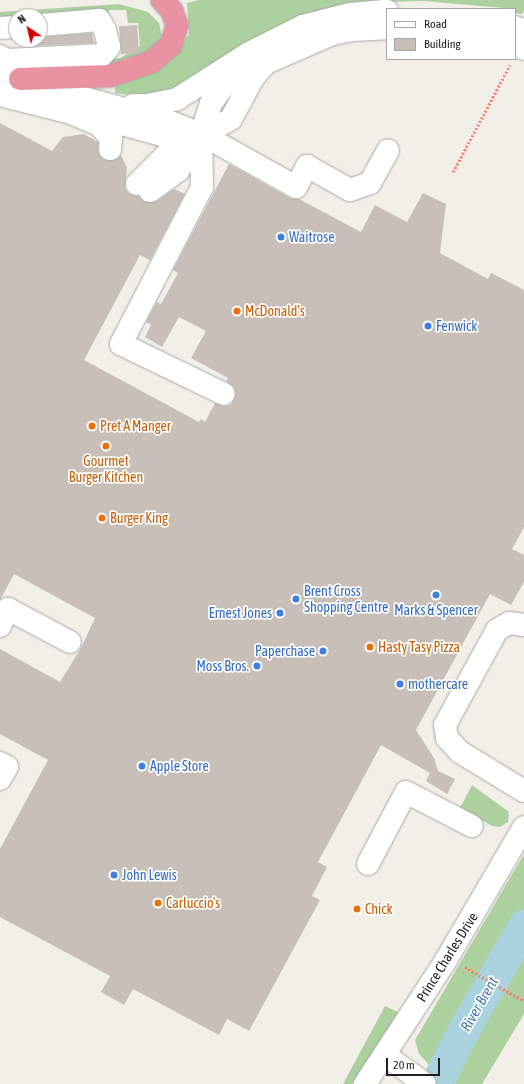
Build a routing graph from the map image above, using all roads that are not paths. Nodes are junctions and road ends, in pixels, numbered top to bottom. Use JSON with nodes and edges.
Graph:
{"nodes":[{"id":1,"x":162,"y":0,"type":"edge"},
{"id":2,"x":381,"y":20,"type":"edge"},
{"id":3,"x":48,"y":24,"type":"edge"},
{"id":4,"x":249,"y":53,"type":"junction"},
{"id":5,"x":0,"y":56,"type":"edge"},
{"id":6,"x":10,"y":77,"type":"edge"},
{"id":7,"x":0,"y":95,"type":"edge"},
{"id":8,"x":114,"y":104,"type":"junction"},
{"id":9,"x":71,"y":113,"type":"junction"},
{"id":10,"x":201,"y":134,"type":"junction"},
{"id":11,"x":110,"y":149,"type":"dead end"},
{"id":12,"x":388,"y":151,"type":"dead end"},
{"id":13,"x":143,"y":188,"type":"dead end"},
{"id":14,"x":224,"y":394,"type":"dead end"},
{"id":15,"x":524,"y":624,"type":"edge"},
{"id":16,"x":0,"y":626,"type":"edge"},
{"id":17,"x":70,"y":642,"type":"dead end"},
{"id":18,"x":0,"y":763,"type":"edge"},
{"id":19,"x":0,"y":779,"type":"edge"},
{"id":20,"x":524,"y":791,"type":"edge"},
{"id":21,"x":472,"y":826,"type":"dead end"},
{"id":22,"x":524,"y":826,"type":"edge"},
{"id":23,"x":368,"y":864,"type":"dead end"},
{"id":24,"x":385,"y":1056,"type":"junction"},
{"id":25,"x":422,"y":1082,"type":"edge"},
{"id":26,"x":365,"y":1084,"type":"edge"}],
"edges":[{"from":1,"to":6,"type":"highway"},
{"from":2,"to":4,"type":"street"},
{"from":2,"to":10,"type":"street"},
{"from":3,"to":5,"type":"street"},
{"from":4,"to":8,"type":"street"},
{"from":4,"to":10,"type":"street"},
{"from":6,"to":8,"type":"street"},
{"from":7,"to":9,"type":"street"},
{"from":8,"to":10,"type":"street"},
{"from":9,"to":10,"type":"street"},
{"from":9,"to":11,"type":"street"},
{"from":10,"to":12,"type":"street"},
{"from":10,"to":13,"type":"street"},
{"from":10,"to":14,"type":"street"},
{"from":15,"to":20,"type":"street"},
{"from":16,"to":17,"type":"street"},
{"from":18,"to":19,"type":"street"},
{"from":21,"to":23,"type":"street"},
{"from":22,"to":24,"type":"street","name":"Prince Charles Drive"},
{"from":24,"to":25,"type":"street"},
{"from":24,"to":26,"type":"street","name":"Prince Charles Drive"}]}
